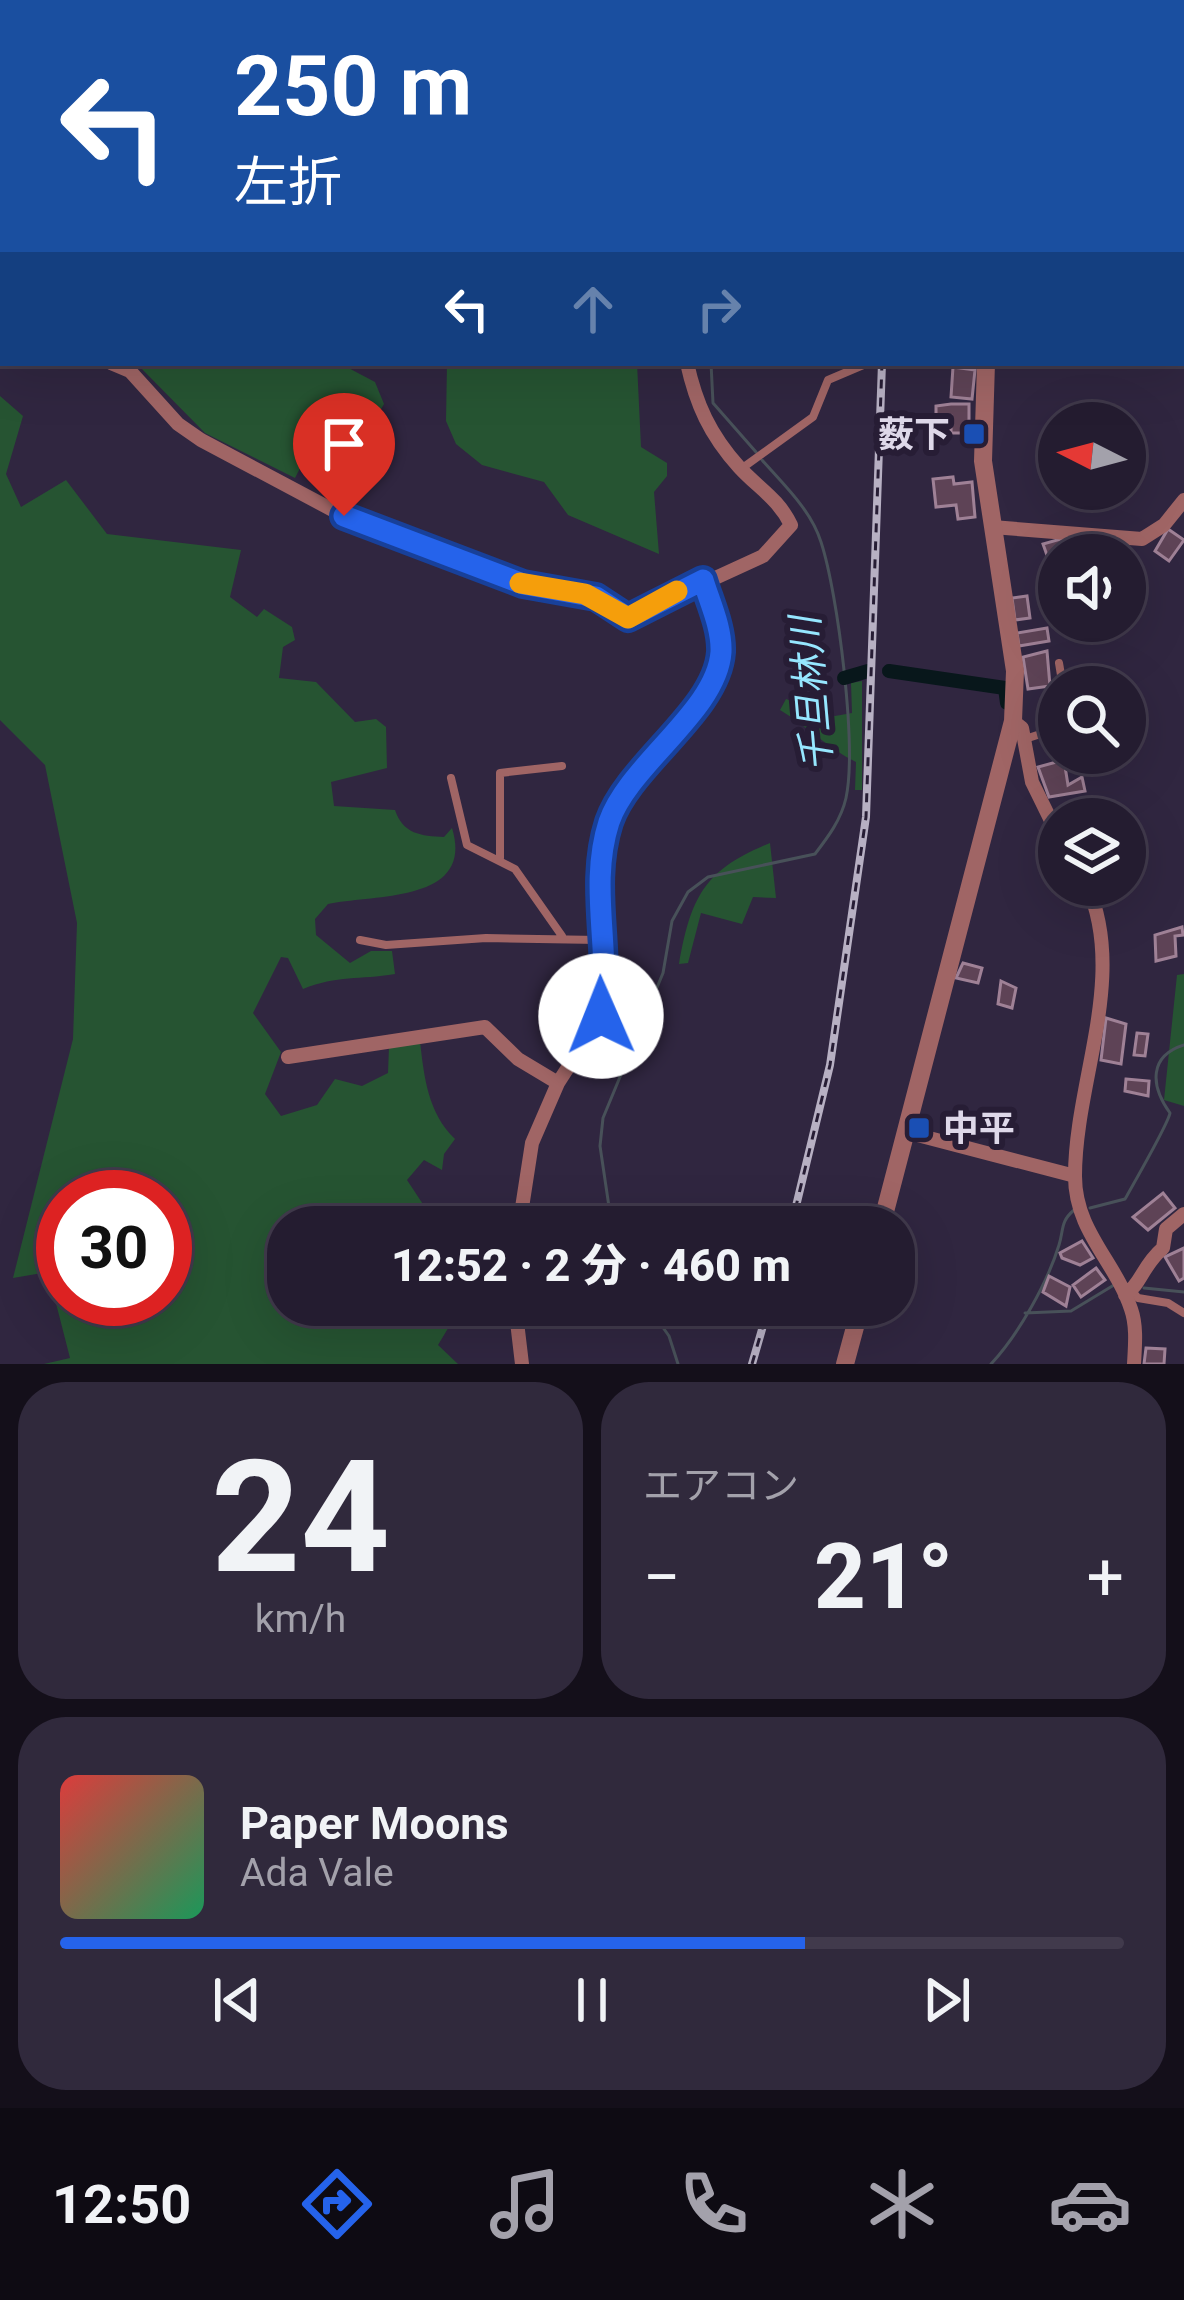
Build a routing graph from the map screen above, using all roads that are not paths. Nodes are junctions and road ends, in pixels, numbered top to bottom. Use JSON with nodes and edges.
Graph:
{"nodes":[{"id":1,"x":118,"y":366,"type":"edge"},
{"id":2,"x":688,"y":366,"type":"edge"},
{"id":3,"x":861,"y":366,"type":"edge"},
{"id":4,"x":986,"y":366,"type":"edge"},
{"id":5,"x":740,"y":469,"type":"junction"},
{"id":6,"x":1184,"y":500,"type":"edge"},
{"id":7,"x":992,"y":527,"type":"junction"},
{"id":8,"x":703,"y":580,"type":"junction"},
{"id":9,"x":1012,"y":721,"type":"junction"},
{"id":10,"x":1038,"y":735,"type":"edge"},
{"id":11,"x":1024,"y":740,"type":"junction"},
{"id":12,"x":562,"y":766,"type":"dead end"},
{"id":13,"x":451,"y":778,"type":"dead end"},
{"id":14,"x":1040,"y":798,"type":"edge"},
{"id":15,"x":500,"y":858,"type":"junction"},
{"id":16,"x":1094,"y":906,"type":"edge"},
{"id":17,"x":563,"y":938,"type":"junction"},
{"id":18,"x":360,"y":940,"type":"dead end"},
{"id":19,"x":598,"y":940,"type":"junction"},
{"id":20,"x":288,"y":1058,"type":"dead end"},
{"id":21,"x":558,"y":1083,"type":"junction"},
{"id":22,"x":906,"y":1132,"type":"junction"},
{"id":23,"x":1075,"y":1176,"type":"junction"},
{"id":24,"x":521,"y":1206,"type":"edge"},
{"id":25,"x":887,"y":1206,"type":"edge"},
{"id":26,"x":1180,"y":1223,"type":"edge"},
{"id":27,"x":1128,"y":1293,"type":"junction"},
{"id":28,"x":1184,"y":1312,"type":"edge"},
{"id":29,"x":517,"y":1326,"type":"edge"},
{"id":30,"x":855,"y":1326,"type":"edge"},
{"id":31,"x":522,"y":1364,"type":"edge"},
{"id":32,"x":845,"y":1364,"type":"edge"},
{"id":33,"x":1134,"y":1364,"type":"edge"}],
"edges":[{"from":1,"to":8,"type":"street"},
{"from":2,"to":5,"type":"street"},
{"from":3,"to":5,"type":"lane"},
{"from":4,"to":7,"type":"street"},
{"from":5,"to":8,"type":"street"},
{"from":6,"to":7,"type":"street"},
{"from":7,"to":9,"type":"street"},
{"from":8,"to":19,"type":"street"},
{"from":9,"to":11,"type":"street"},
{"from":9,"to":22,"type":"street"},
{"from":10,"to":11,"type":"lane"},
{"from":11,"to":14,"type":"street"},
{"from":12,"to":15,"type":"lane"},
{"from":13,"to":15,"type":"lane"},
{"from":15,"to":17,"type":"lane"},
{"from":16,"to":23,"type":"street"},
{"from":17,"to":18,"type":"lane"},
{"from":17,"to":19,"type":"lane"},
{"from":19,"to":21,"type":"street"},
{"from":20,"to":21,"type":"street"},
{"from":21,"to":24,"type":"street"},
{"from":22,"to":23,"type":"street"},
{"from":22,"to":25,"type":"street"},
{"from":23,"to":27,"type":"street"},
{"from":26,"to":27,"type":"street"},
{"from":27,"to":28,"type":"lane"},
{"from":27,"to":33,"type":"street"},
{"from":29,"to":31,"type":"street"},
{"from":30,"to":32,"type":"street"}]}
